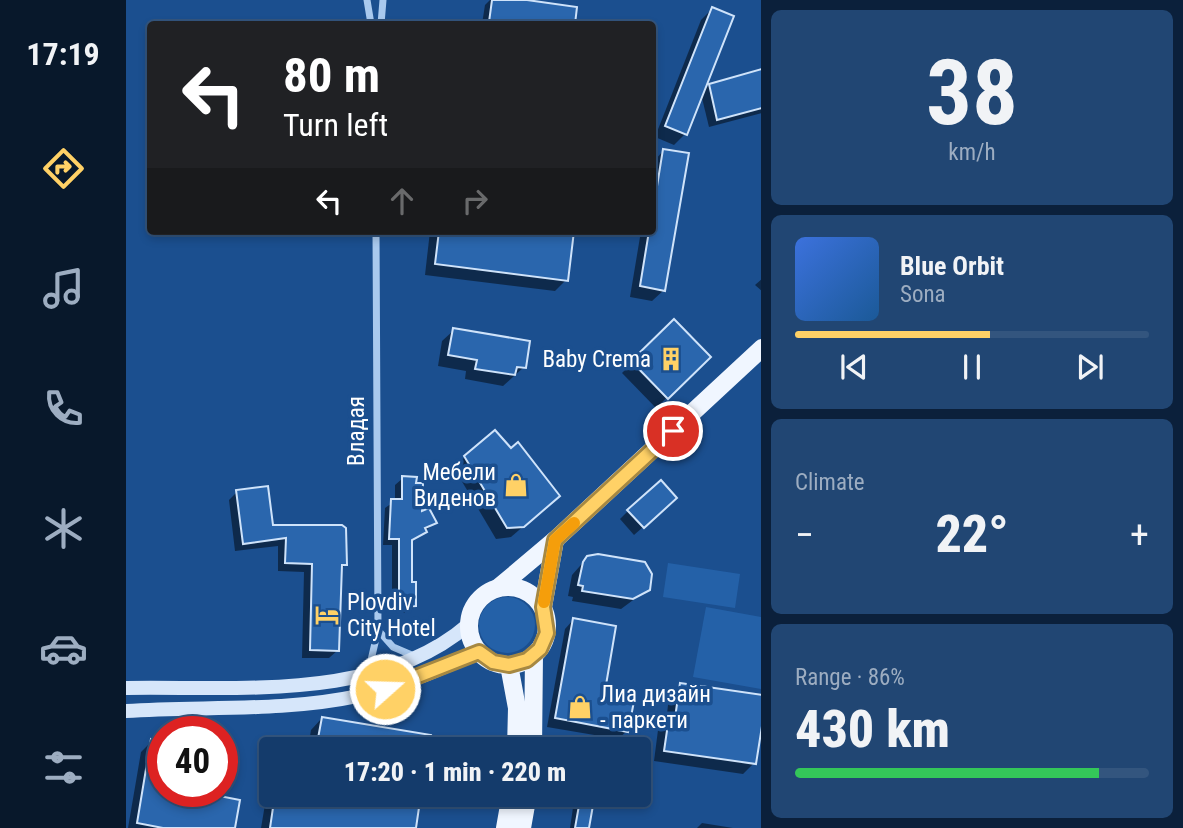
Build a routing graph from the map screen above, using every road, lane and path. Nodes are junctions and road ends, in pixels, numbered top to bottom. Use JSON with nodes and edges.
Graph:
{"nodes":[{"id":1,"x":367,"y":0,"type":"edge"},
{"id":2,"x":383,"y":0,"type":"edge"},
{"id":3,"x":370,"y":21,"type":"edge"},
{"id":4,"x":381,"y":21,"type":"edge"},
{"id":5,"x":376,"y":235,"type":"edge"},
{"id":6,"x":761,"y":348,"type":"edge"},
{"id":7,"x":555,"y":540,"type":"junction"},
{"id":8,"x":498,"y":588,"type":"junction"},
{"id":9,"x":543,"y":607,"type":"junction"},
{"id":10,"x":469,"y":624,"type":"junction"},
{"id":11,"x":378,"y":630,"type":"junction"},
{"id":12,"x":479,"y":652,"type":"junction"},
{"id":13,"x":534,"y":655,"type":"junction"},
{"id":14,"x":418,"y":658,"type":"junction"},
{"id":15,"x":509,"y":665,"type":"junction"},
{"id":16,"x":367,"y":676,"type":"junction"},
{"id":17,"x":126,"y":688,"type":"edge"},
{"id":18,"x":126,"y":711,"type":"edge"},
{"id":19,"x":516,"y":737,"type":"edge"},
{"id":20,"x":533,"y":737,"type":"edge"},
{"id":21,"x":509,"y":807,"type":"edge"},
{"id":22,"x":526,"y":807,"type":"edge"},
{"id":23,"x":505,"y":828,"type":"edge"},
{"id":24,"x":522,"y":828,"type":"edge"}],
"edges":[{"from":1,"to":3,"type":"street"},
{"from":2,"to":4,"type":"street"},
{"from":5,"to":11,"type":"street","name":"Владая"},
{"from":6,"to":7,"type":"main road"},
{"from":7,"to":8,"type":"main road"},
{"from":7,"to":9,"type":"main road"},
{"from":8,"to":9,"type":"main road"},
{"from":8,"to":10,"type":"main road"},
{"from":9,"to":13,"type":"main road"},
{"from":10,"to":12,"type":"main road"},
{"from":10,"to":14,"type":"street"},
{"from":11,"to":14,"type":"street"},
{"from":11,"to":16,"type":"street","name":"Владая"},
{"from":12,"to":15,"type":"main road"},
{"from":12,"to":18,"type":"street"},
{"from":13,"to":15,"type":"main road"},
{"from":13,"to":20,"type":"main road"},
{"from":14,"to":16,"type":"street"},
{"from":15,"to":19,"type":"main road"},
{"from":16,"to":17,"type":"street"},
{"from":21,"to":23,"type":"main road"},
{"from":22,"to":24,"type":"main road"}]}
